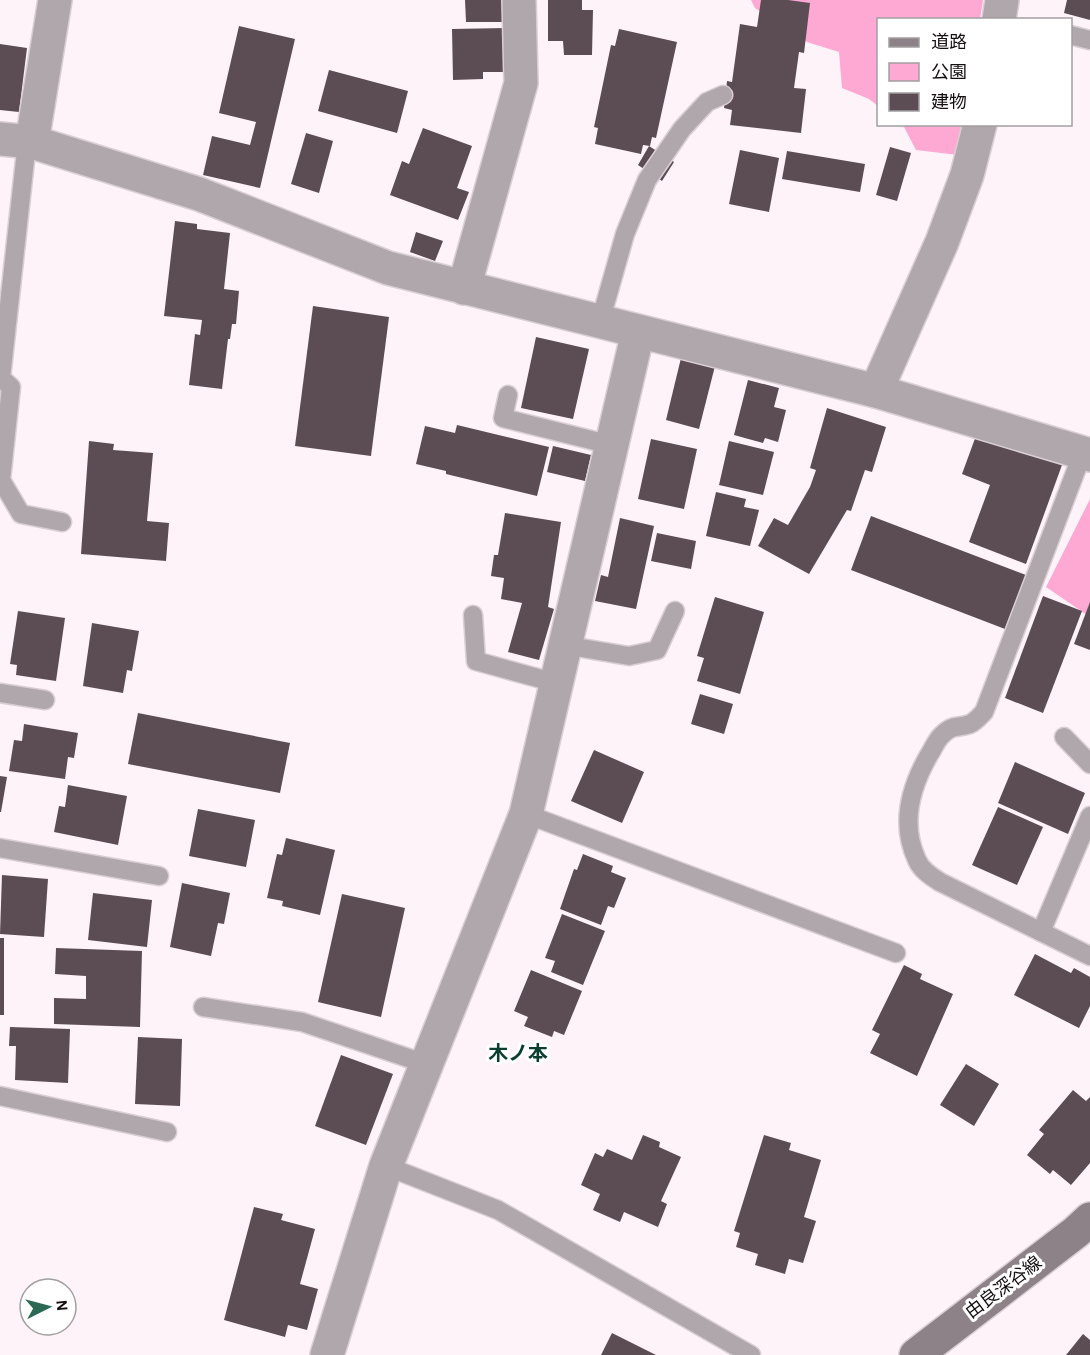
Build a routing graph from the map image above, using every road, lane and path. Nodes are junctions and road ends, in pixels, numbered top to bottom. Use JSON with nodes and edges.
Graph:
{"nodes":[{"id":1,"x":55,"y":0,"type":"edge"},
{"id":2,"x":519,"y":0,"type":"edge"},
{"id":3,"x":1072,"y":35,"type":"edge"},
{"id":4,"x":1090,"y":40,"type":"edge"},
{"id":5,"x":723,"y":95,"type":"dead end"},
{"id":6,"x":979,"y":126,"type":"edge"},
{"id":7,"x":20,"y":141,"type":"edge"},
{"id":8,"x":464,"y":288,"type":"junction"},
{"id":9,"x":600,"y":322,"type":"junction"},
{"id":10,"x":638,"y":333,"type":"junction"},
{"id":11,"x":876,"y":391,"type":"junction"},
{"id":12,"x":508,"y":395,"type":"dead end"},
{"id":13,"x":611,"y":445,"type":"junction"},
{"id":14,"x":1086,"y":454,"type":"edge"},
{"id":15,"x":62,"y":522,"type":"dead end"},
{"id":16,"x":675,"y":611,"type":"dead end"},
{"id":17,"x":473,"y":615,"type":"dead end"},
{"id":18,"x":564,"y":645,"type":"junction"},
{"id":19,"x":556,"y":683,"type":"junction"},
{"id":20,"x":0,"y":693,"type":"edge"},
{"id":21,"x":45,"y":700,"type":"dead end"},
{"id":22,"x":1064,"y":737,"type":"dead end"},
{"id":23,"x":1090,"y":764,"type":"edge"},
{"id":24,"x":526,"y":814,"type":"junction"},
{"id":25,"x":1090,"y":816,"type":"edge"},
{"id":26,"x":0,"y":848,"type":"edge"},
{"id":27,"x":159,"y":876,"type":"dead end"},
{"id":28,"x":1041,"y":932,"type":"junction"},
{"id":29,"x":896,"y":952,"type":"dead end"},
{"id":30,"x":1090,"y":956,"type":"edge"},
{"id":31,"x":203,"y":1007,"type":"dead end"},
{"id":32,"x":426,"y":1064,"type":"junction"},
{"id":33,"x":0,"y":1096,"type":"edge"},
{"id":34,"x":168,"y":1132,"type":"dead end"},
{"id":35,"x":386,"y":1166,"type":"junction"},
{"id":36,"x":1090,"y":1219,"type":"edge"},
{"id":37,"x":327,"y":1355,"type":"edge"},
{"id":38,"x":751,"y":1355,"type":"edge"},
{"id":39,"x":916,"y":1355,"type":"edge"}],
"edges":[{"from":1,"to":7,"type":"street"},
{"from":2,"to":8,"type":"street"},
{"from":3,"to":4,"type":"lane"},
{"from":5,"to":9,"type":"lane"},
{"from":6,"to":11,"type":"street"},
{"from":7,"to":8,"type":"street"},
{"from":7,"to":15,"type":"lane"},
{"from":8,"to":9,"type":"street"},
{"from":9,"to":10,"type":"street"},
{"from":10,"to":11,"type":"street"},
{"from":10,"to":13,"type":"street"},
{"from":11,"to":14,"type":"street"},
{"from":12,"to":13,"type":"lane"},
{"from":13,"to":18,"type":"street"},
{"from":14,"to":28,"type":"lane"},
{"from":16,"to":18,"type":"lane"},
{"from":17,"to":19,"type":"lane"},
{"from":18,"to":19,"type":"street"},
{"from":19,"to":24,"type":"street"},
{"from":20,"to":21,"type":"lane"},
{"from":22,"to":23,"type":"lane"},
{"from":24,"to":29,"type":"lane"},
{"from":24,"to":32,"type":"street"},
{"from":25,"to":28,"type":"lane"},
{"from":26,"to":27,"type":"lane"},
{"from":28,"to":30,"type":"lane"},
{"from":31,"to":32,"type":"lane"},
{"from":32,"to":35,"type":"street"},
{"from":33,"to":34,"type":"lane"},
{"from":35,"to":37,"type":"street"},
{"from":35,"to":38,"type":"lane"},
{"from":36,"to":39,"type":"main road","name":"由良深谷線"}]}
